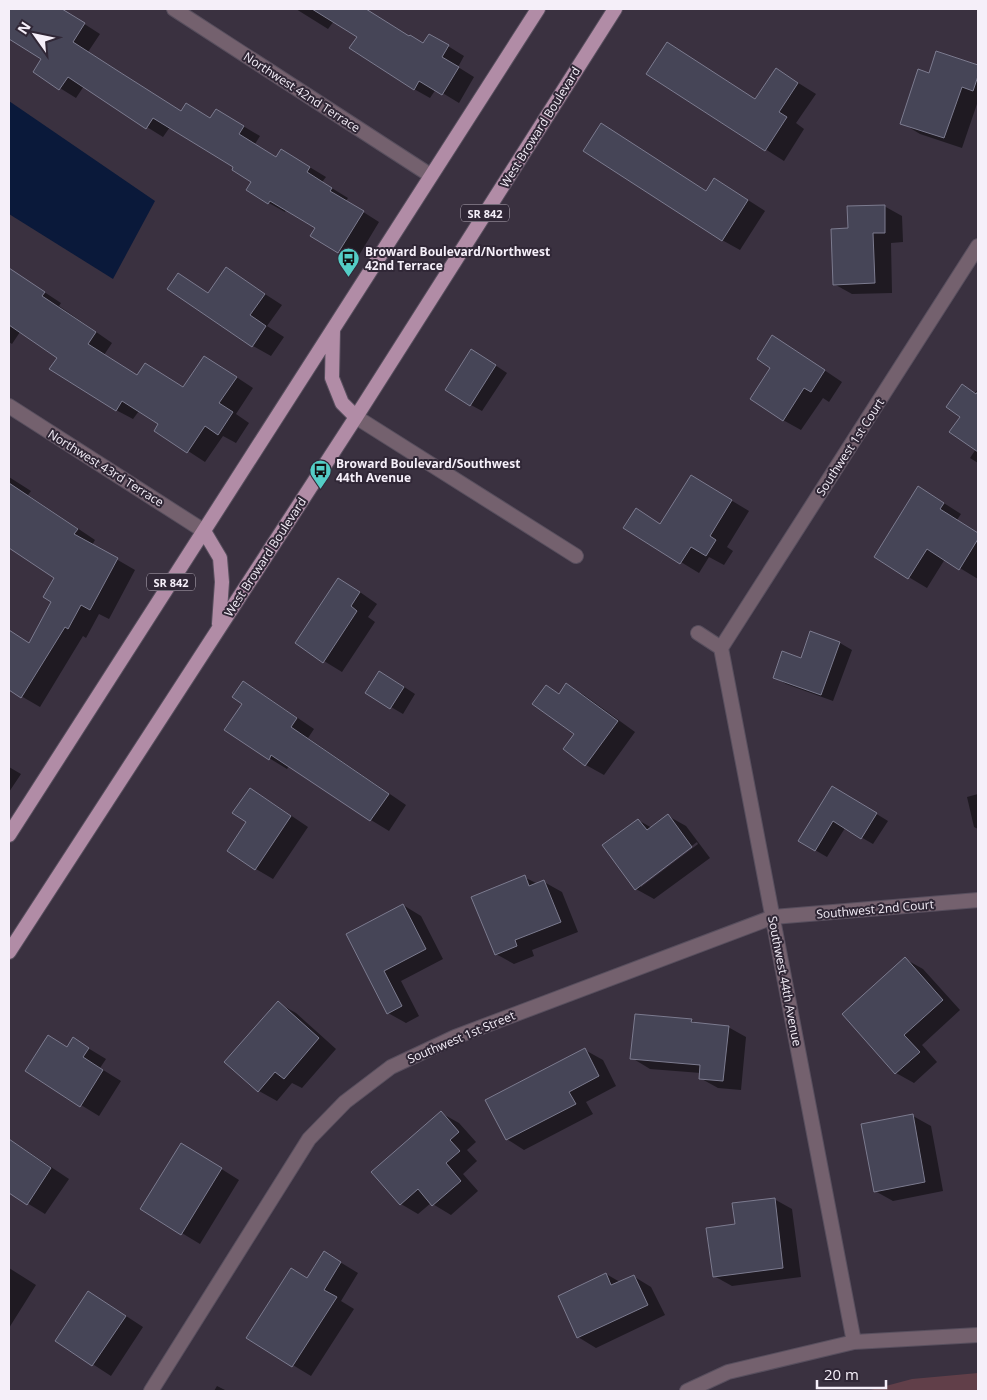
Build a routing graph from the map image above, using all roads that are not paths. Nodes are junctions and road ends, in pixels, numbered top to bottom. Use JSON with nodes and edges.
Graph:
{"nodes":[{"id":1,"x":174,"y":9,"type":"edge"},
{"id":2,"x":538,"y":9,"type":"edge"},
{"id":3,"x":615,"y":9,"type":"edge"},
{"id":4,"x":430,"y":175,"type":"junction"},
{"id":5,"x":978,"y":246,"type":"edge"},
{"id":6,"x":333,"y":329,"type":"junction"},
{"id":7,"x":9,"y":406,"type":"edge"},
{"id":8,"x":356,"y":417,"type":"junction"},
{"id":9,"x":204,"y":531,"type":"junction"},
{"id":10,"x":576,"y":556,"type":"dead end"},
{"id":11,"x":219,"y":627,"type":"junction"},
{"id":12,"x":698,"y":633,"type":"dead end"},
{"id":13,"x":721,"y":648,"type":"junction"},
{"id":14,"x":9,"y":835,"type":"edge"},
{"id":15,"x":978,"y":900,"type":"edge"},
{"id":16,"x":773,"y":917,"type":"junction"},
{"id":17,"x":9,"y":952,"type":"edge"},
{"id":18,"x":978,"y":1335,"type":"edge"},
{"id":19,"x":854,"y":1342,"type":"junction"},
{"id":20,"x":151,"y":1391,"type":"edge"},
{"id":21,"x":687,"y":1391,"type":"edge"}],
"edges":[{"from":1,"to":4,"type":"street","name":"Northwest 42nd Terrace"},
{"from":2,"to":4,"type":"main road","number":"SR 842"},
{"from":3,"to":8,"type":"main road","name":"West Broward Boulevard","number":"SR 842"},
{"from":4,"to":6,"type":"main road","number":"SR 842"},
{"from":5,"to":13,"type":"street","name":"Southwest 1st Court"},
{"from":6,"to":8,"type":"main road"},
{"from":6,"to":9,"type":"main road","number":"SR 842"},
{"from":7,"to":9,"type":"street","name":"Northwest 43rd Terrace"},
{"from":8,"to":10,"type":"street"},
{"from":8,"to":11,"type":"main road","name":"West Broward Boulevard","number":"SR 842"},
{"from":9,"to":11,"type":"main road"},
{"from":9,"to":14,"type":"main road","number":"SR 842"},
{"from":11,"to":17,"type":"main road","name":"West Broward Boulevard","number":"SR 842"},
{"from":12,"to":13,"type":"street"},
{"from":13,"to":16,"type":"street","name":"Southwest 44th Avenue"},
{"from":15,"to":16,"type":"street","name":"Southwest 2nd Court"},
{"from":16,"to":19,"type":"street","name":"Southwest 44th Avenue"},
{"from":16,"to":20,"type":"street","name":"Southwest 1st Street"},
{"from":18,"to":19,"type":"street"},
{"from":19,"to":21,"type":"street"}]}
